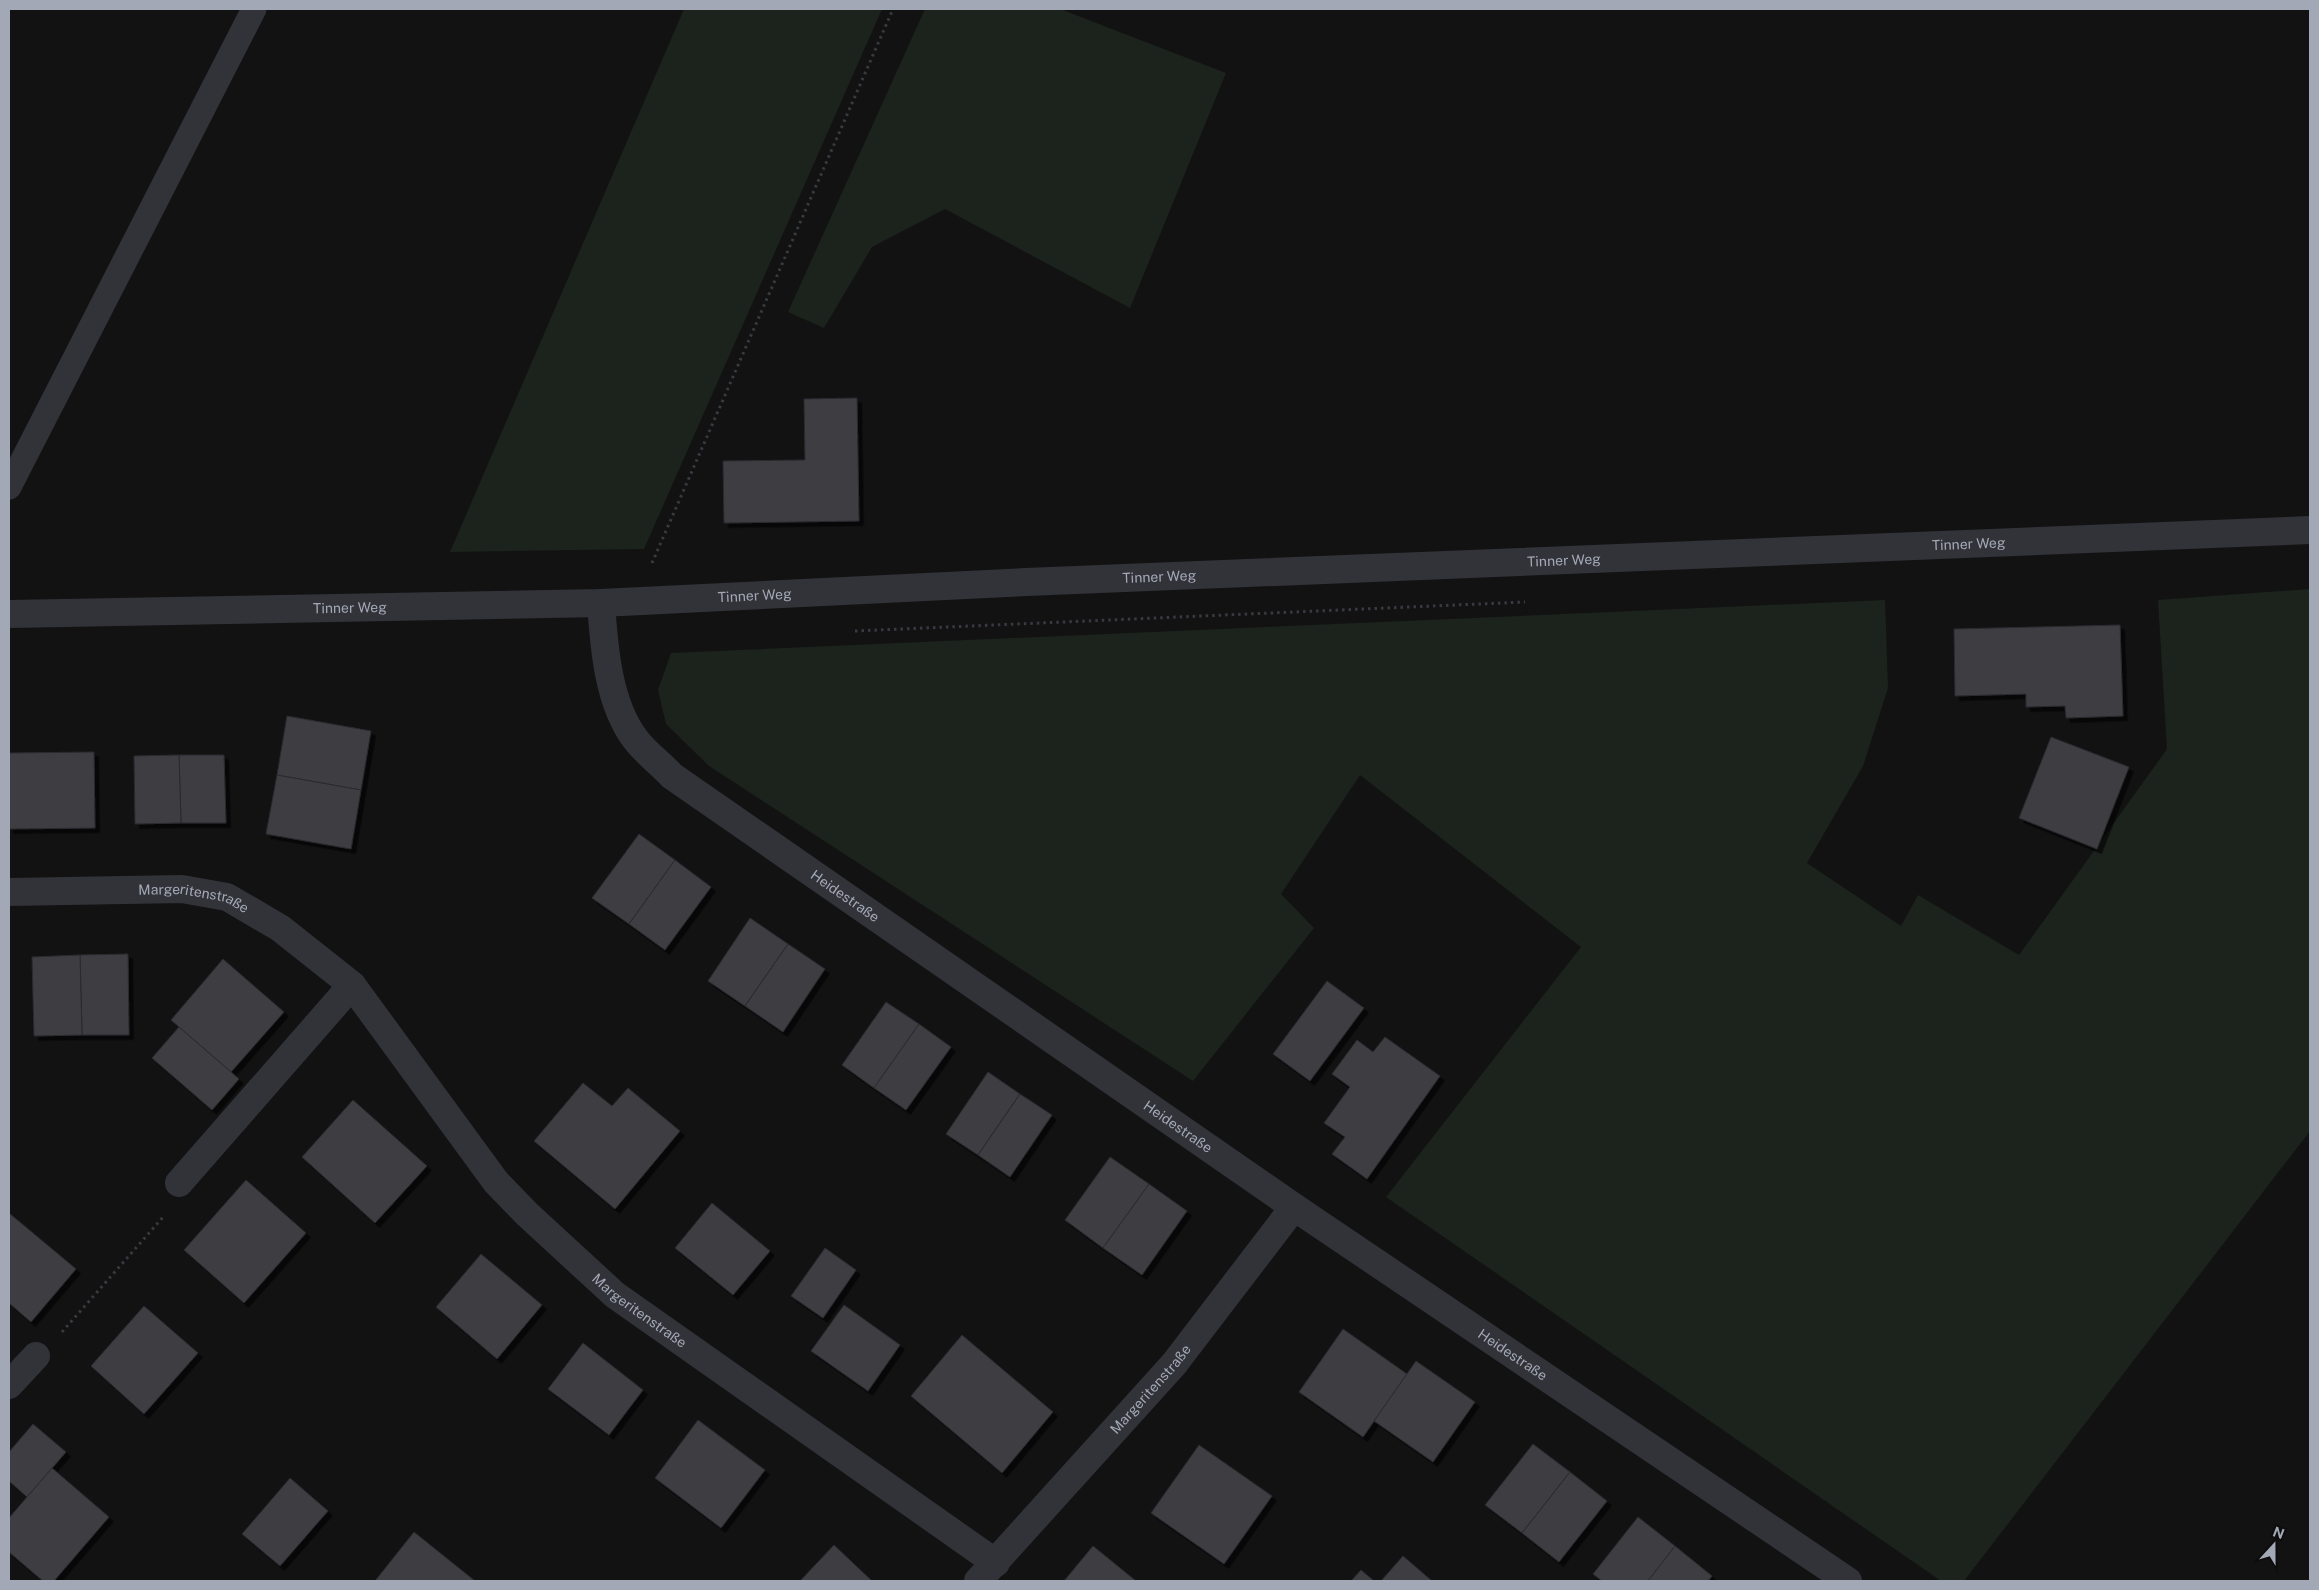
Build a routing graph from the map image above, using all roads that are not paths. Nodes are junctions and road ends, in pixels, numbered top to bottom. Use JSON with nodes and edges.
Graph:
{"nodes":[{"id":1,"x":254,"y":9,"type":"edge"},
{"id":2,"x":9,"y":487,"type":"edge"},
{"id":3,"x":2310,"y":530,"type":"edge"},
{"id":4,"x":601,"y":603,"type":"junction"},
{"id":5,"x":9,"y":614,"type":"edge"},
{"id":6,"x":9,"y":892,"type":"edge"},
{"id":7,"x":352,"y":985,"type":"junction"},
{"id":8,"x":179,"y":1183,"type":"road end"},
{"id":9,"x":1294,"y":1207,"type":"junction"},
{"id":10,"x":36,"y":1356,"type":"road end"},
{"id":11,"x":9,"y":1385,"type":"edge"},
{"id":12,"x":987,"y":1572,"type":"edge"},
{"id":13,"x":1848,"y":1581,"type":"edge"}],
"edges":[{"from":1,"to":2,"type":"lane"},
{"from":3,"to":4,"type":"street","name":"Tinner Weg"},
{"from":4,"to":5,"type":"street","name":"Tinner Weg"},
{"from":4,"to":9,"type":"street","name":"Heidestraße"},
{"from":6,"to":7,"type":"street","name":"Margeritenstraße"},
{"from":7,"to":8,"type":"street"},
{"from":7,"to":12,"type":"street","name":"Margeritenstraße"},
{"from":9,"to":12,"type":"street","name":"Margeritenstraße"},
{"from":9,"to":13,"type":"street","name":"Heidestraße"},
{"from":10,"to":11,"type":"street"}]}
